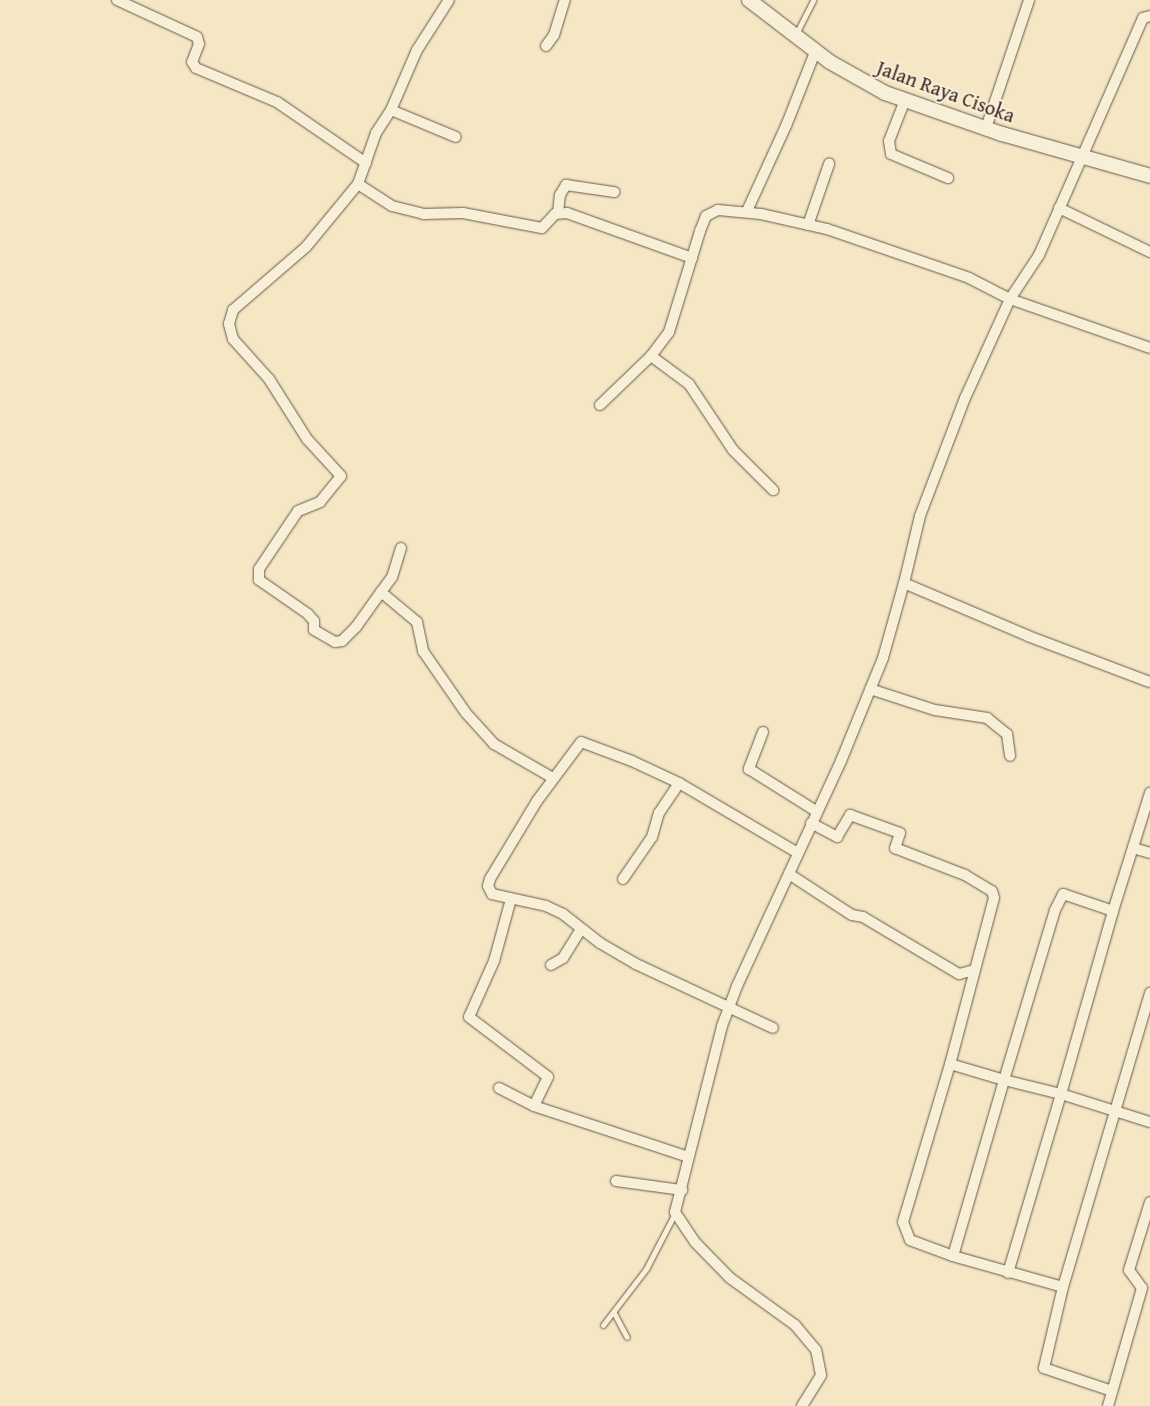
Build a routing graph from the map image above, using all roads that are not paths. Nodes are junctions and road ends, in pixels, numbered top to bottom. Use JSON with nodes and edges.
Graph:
{"nodes":[{"id":1,"x":117,"y":0,"type":"edge"},
{"id":2,"x":449,"y":0,"type":"edge"},
{"id":3,"x":565,"y":0,"type":"edge"},
{"id":4,"x":749,"y":0,"type":"edge"},
{"id":5,"x":813,"y":0,"type":"edge"},
{"id":6,"x":1029,"y":0,"type":"edge"},
{"id":7,"x":1150,"y":16,"type":"edge"},
{"id":8,"x":796,"y":34,"type":"junction"},
{"id":9,"x":546,"y":46,"type":"dead end"},
{"id":10,"x":816,"y":50,"type":"junction"},
{"id":11,"x":905,"y":100,"type":"junction"},
{"id":12,"x":391,"y":110,"type":"junction"},
{"id":13,"x":986,"y":128,"type":"junction"},
{"id":14,"x":456,"y":137,"type":"dead end"},
{"id":15,"x":1080,"y":156,"type":"junction"},
{"id":16,"x":366,"y":163,"type":"junction"},
{"id":17,"x":828,"y":164,"type":"dead end"},
{"id":18,"x":1150,"y":176,"type":"edge"},
{"id":19,"x":948,"y":178,"type":"dead end"},
{"id":20,"x":358,"y":184,"type":"junction"},
{"id":21,"x":614,"y":192,"type":"dead end"},
{"id":22,"x":1059,"y":208,"type":"junction"},
{"id":23,"x":747,"y":211,"type":"junction"},
{"id":24,"x":558,"y":213,"type":"junction"},
{"id":25,"x":808,"y":225,"type":"junction"},
{"id":26,"x":1150,"y":252,"type":"edge"},
{"id":27,"x":692,"y":258,"type":"junction"},
{"id":28,"x":1010,"y":299,"type":"junction"},
{"id":29,"x":1150,"y":347,"type":"edge"},
{"id":30,"x":651,"y":356,"type":"junction"},
{"id":31,"x":600,"y":405,"type":"dead end"},
{"id":32,"x":773,"y":490,"type":"dead end"},
{"id":33,"x":401,"y":548,"type":"dead end"},
{"id":34,"x":904,"y":582,"type":"junction"},
{"id":35,"x":381,"y":592,"type":"junction"},
{"id":36,"x":1150,"y":682,"type":"edge"},
{"id":37,"x":870,"y":689,"type":"junction"},
{"id":38,"x":763,"y":732,"type":"dead end"},
{"id":39,"x":1010,"y":756,"type":"dead end"},
{"id":40,"x":553,"y":778,"type":"junction"},
{"id":41,"x":679,"y":783,"type":"junction"},
{"id":42,"x":1150,"y":793,"type":"edge"},
{"id":43,"x":816,"y":811,"type":"junction"},
{"id":44,"x":811,"y":823,"type":"junction"},
{"id":45,"x":1133,"y":848,"type":"junction"},
{"id":46,"x":798,"y":853,"type":"junction"},
{"id":47,"x":1150,"y":853,"type":"edge"},
{"id":48,"x":789,"y":874,"type":"junction"},
{"id":49,"x":623,"y":879,"type":"dead end"},
{"id":50,"x":511,"y":899,"type":"junction"},
{"id":51,"x":1114,"y":911,"type":"junction"},
{"id":52,"x":581,"y":929,"type":"junction"},
{"id":53,"x":551,"y":965,"type":"dead end"},
{"id":54,"x":976,"y":970,"type":"junction"},
{"id":55,"x":1150,"y":993,"type":"edge"},
{"id":56,"x":728,"y":1008,"type":"junction"},
{"id":57,"x":773,"y":1028,"type":"dead end"},
{"id":58,"x":950,"y":1064,"type":"junction"},
{"id":59,"x":1004,"y":1080,"type":"junction"},
{"id":60,"x":499,"y":1088,"type":"dead end"},
{"id":61,"x":1061,"y":1094,"type":"junction"},
{"id":62,"x":534,"y":1106,"type":"junction"},
{"id":63,"x":1115,"y":1112,"type":"junction"},
{"id":64,"x":1150,"y":1122,"type":"edge"},
{"id":65,"x":688,"y":1157,"type":"junction"},
{"id":66,"x":616,"y":1181,"type":"dead end"},
{"id":67,"x":682,"y":1190,"type":"junction"},
{"id":68,"x":1150,"y":1202,"type":"edge"},
{"id":69,"x":675,"y":1212,"type":"junction"},
{"id":70,"x":953,"y":1256,"type":"junction"},
{"id":71,"x":1008,"y":1273,"type":"junction"},
{"id":72,"x":1063,"y":1288,"type":"junction"},
{"id":73,"x":1146,"y":1289,"type":"edge"},
{"id":74,"x":614,"y":1313,"type":"junction"},
{"id":75,"x":603,"y":1325,"type":"dead end"},
{"id":76,"x":627,"y":1337,"type":"dead end"},
{"id":77,"x":1112,"y":1391,"type":"junction"},
{"id":78,"x":802,"y":1406,"type":"edge"},
{"id":79,"x":1108,"y":1406,"type":"edge"}],
"edges":[{"from":1,"to":16,"type":"street"},
{"from":2,"to":12,"type":"street"},
{"from":3,"to":9,"type":"street"},
{"from":4,"to":8,"type":"street","name":"Jalan Raya Cisoka"},
{"from":5,"to":8,"type":"lane"},
{"from":6,"to":13,"type":"street"},
{"from":7,"to":15,"type":"street"},
{"from":8,"to":10,"type":"street","name":"Jalan Raya Cisoka"},
{"from":10,"to":11,"type":"street","name":"Jalan Raya Cisoka"},
{"from":10,"to":23,"type":"street"},
{"from":11,"to":13,"type":"street","name":"Jalan Raya Cisoka"},
{"from":11,"to":19,"type":"street"},
{"from":12,"to":14,"type":"street"},
{"from":12,"to":16,"type":"street"},
{"from":13,"to":15,"type":"street","name":"Jalan Raya Cisoka"},
{"from":15,"to":18,"type":"street","name":"Jalan Raya Cisoka"},
{"from":15,"to":22,"type":"street"},
{"from":16,"to":20,"type":"street"},
{"from":17,"to":25,"type":"street"},
{"from":20,"to":24,"type":"street"},
{"from":20,"to":35,"type":"street"},
{"from":21,"to":24,"type":"street"},
{"from":22,"to":26,"type":"street"},
{"from":22,"to":28,"type":"street"},
{"from":23,"to":25,"type":"street"},
{"from":23,"to":27,"type":"street"},
{"from":24,"to":27,"type":"street"},
{"from":25,"to":28,"type":"street"},
{"from":27,"to":30,"type":"street"},
{"from":28,"to":29,"type":"street"},
{"from":28,"to":34,"type":"street"},
{"from":30,"to":31,"type":"street"},
{"from":30,"to":32,"type":"street"},
{"from":33,"to":35,"type":"street"},
{"from":34,"to":36,"type":"street"},
{"from":34,"to":37,"type":"street"},
{"from":35,"to":40,"type":"street"},
{"from":37,"to":39,"type":"street"},
{"from":37,"to":43,"type":"street"},
{"from":38,"to":43,"type":"street"},
{"from":40,"to":41,"type":"street"},
{"from":40,"to":50,"type":"street"},
{"from":41,"to":46,"type":"street"},
{"from":41,"to":49,"type":"street"},
{"from":42,"to":45,"type":"street"},
{"from":43,"to":44,"type":"street"},
{"from":44,"to":46,"type":"street"},
{"from":44,"to":54,"type":"street"},
{"from":45,"to":47,"type":"street"},
{"from":45,"to":51,"type":"street"},
{"from":46,"to":48,"type":"street"},
{"from":48,"to":54,"type":"street"},
{"from":48,"to":56,"type":"street"},
{"from":50,"to":52,"type":"street"},
{"from":50,"to":62,"type":"street"},
{"from":51,"to":59,"type":"street"},
{"from":51,"to":61,"type":"street"},
{"from":52,"to":53,"type":"street"},
{"from":52,"to":56,"type":"street"},
{"from":54,"to":58,"type":"street"},
{"from":55,"to":63,"type":"street"},
{"from":56,"to":57,"type":"street"},
{"from":56,"to":65,"type":"street"},
{"from":58,"to":59,"type":"street"},
{"from":58,"to":70,"type":"street"},
{"from":59,"to":61,"type":"street"},
{"from":59,"to":70,"type":"street"},
{"from":60,"to":62,"type":"street"},
{"from":61,"to":63,"type":"street"},
{"from":61,"to":71,"type":"street"},
{"from":62,"to":65,"type":"street"},
{"from":63,"to":64,"type":"street"},
{"from":63,"to":72,"type":"street"},
{"from":65,"to":67,"type":"street"},
{"from":66,"to":67,"type":"street"},
{"from":67,"to":69,"type":"street"},
{"from":68,"to":73,"type":"street"},
{"from":69,"to":74,"type":"lane"},
{"from":69,"to":78,"type":"street"},
{"from":70,"to":71,"type":"street"},
{"from":71,"to":72,"type":"street"},
{"from":72,"to":77,"type":"street"},
{"from":73,"to":77,"type":"street"},
{"from":74,"to":75,"type":"lane"},
{"from":74,"to":76,"type":"lane"},
{"from":77,"to":79,"type":"street"}]}
